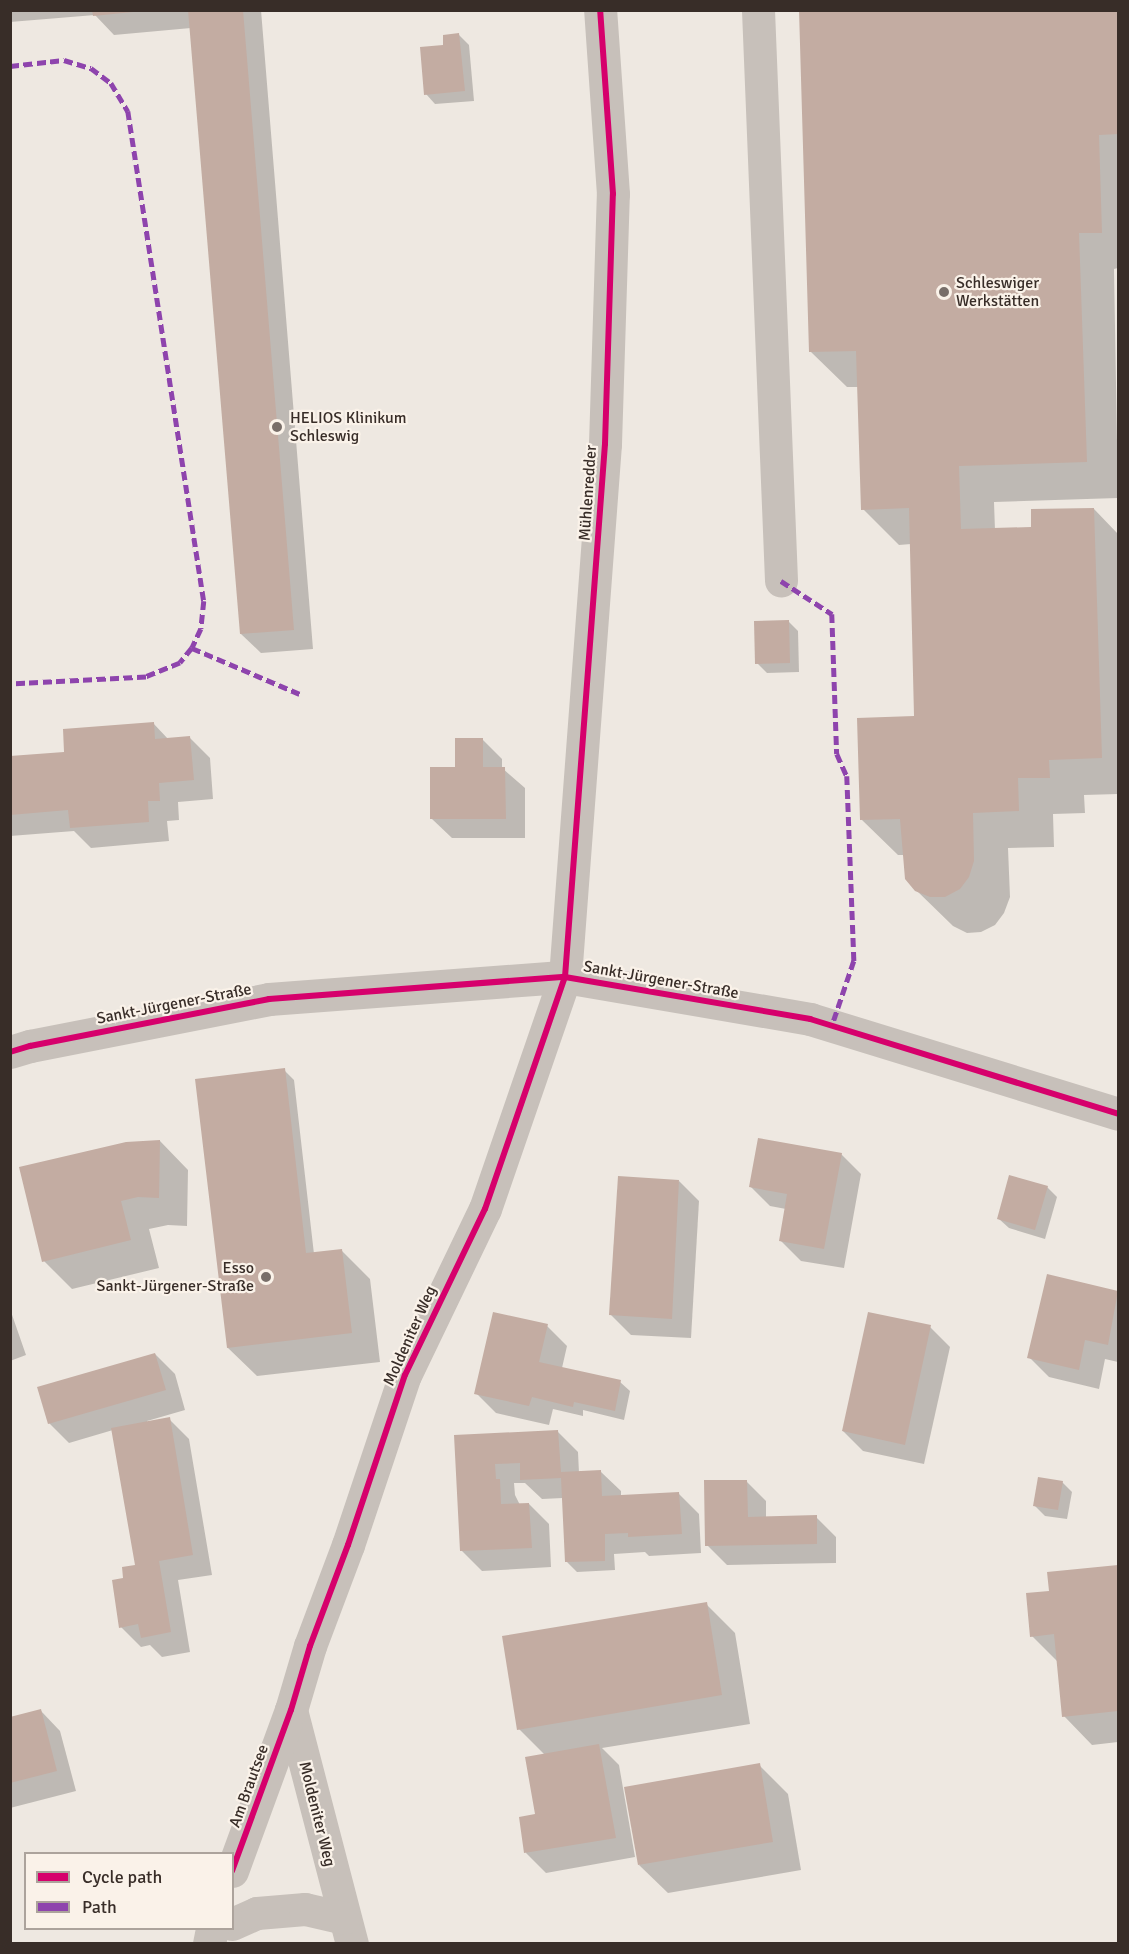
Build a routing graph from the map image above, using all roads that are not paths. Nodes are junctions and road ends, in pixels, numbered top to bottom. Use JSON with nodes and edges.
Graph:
{"nodes":[{"id":1,"x":600,"y":10,"type":"edge"},
{"id":2,"x":758,"y":10,"type":"edge"},
{"id":3,"x":781,"y":581,"type":"dead end"},
{"id":4,"x":565,"y":977,"type":"junction"},
{"id":5,"x":10,"y":1052,"type":"edge"},
{"id":6,"x":1119,"y":1114,"type":"edge"},
{"id":7,"x":291,"y":1710,"type":"junction"},
{"id":8,"x":234,"y":1866,"type":"edge"},
{"id":9,"x":234,"y":1924,"type":"edge"},
{"id":10,"x":348,"y":1931,"type":"edge"}],
"edges":[{"from":1,"to":4,"type":"street","name":"Mühlenredder"},
{"from":2,"to":3,"type":"street"},
{"from":4,"to":5,"type":"street","name":"Sankt-Jürgener-Straße"},
{"from":4,"to":6,"type":"street","name":"Sankt-Jürgener-Straße"},
{"from":4,"to":7,"type":"street","name":"Moldeniter Weg"},
{"from":7,"to":8,"type":"street","name":"Am Brautsee"},
{"from":7,"to":10,"type":"street","name":"Moldeniter Weg"},
{"from":9,"to":10,"type":"street"}]}
